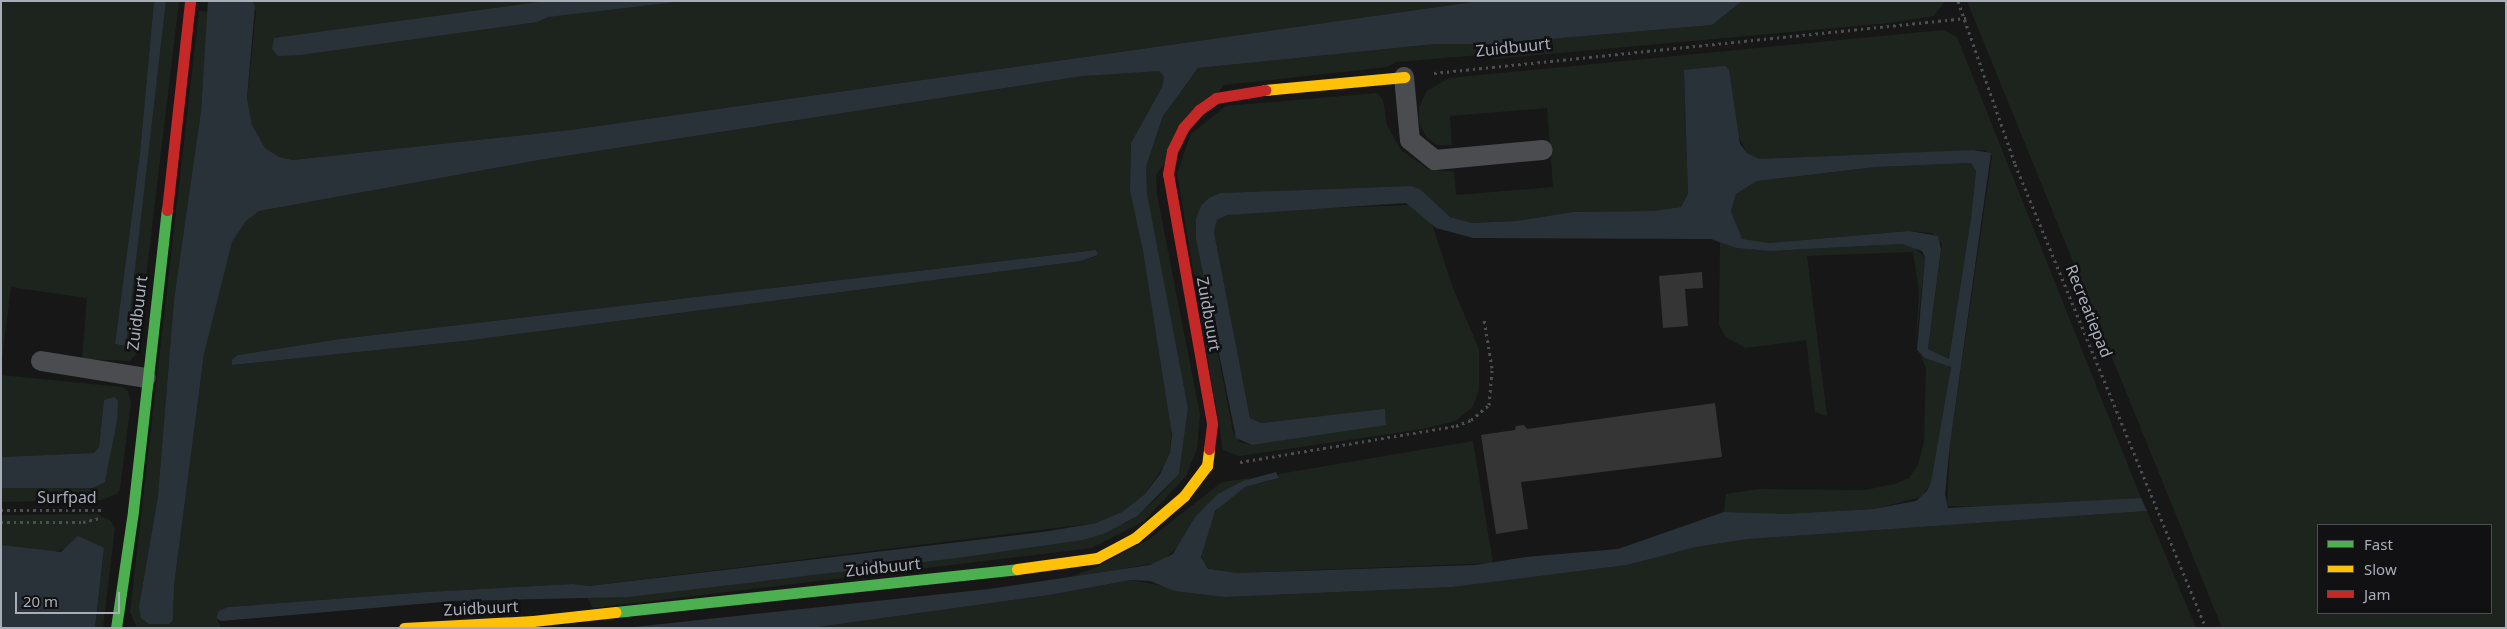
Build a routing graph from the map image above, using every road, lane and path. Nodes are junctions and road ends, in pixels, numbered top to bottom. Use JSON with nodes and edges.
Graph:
{"nodes":[{"id":1,"x":190,"y":1,"type":"edge"},
{"id":2,"x":1958,"y":1,"type":"edge"},
{"id":3,"x":1966,"y":18,"type":"junction"},
{"id":4,"x":1404,"y":77,"type":"junction"},
{"id":5,"x":1543,"y":150,"type":"dead end"},
{"id":6,"x":1484,"y":319,"type":"dead end"},
{"id":7,"x":41,"y":361,"type":"dead end"},
{"id":8,"x":146,"y":378,"type":"junction"},
{"id":9,"x":1207,"y":466,"type":"junction"},
{"id":10,"x":1,"y":510,"type":"edge"},
{"id":11,"x":133,"y":511,"type":"junction"},
{"id":12,"x":1,"y":522,"type":"edge"},
{"id":13,"x":116,"y":628,"type":"edge"},
{"id":14,"x":404,"y":628,"type":"edge"},
{"id":15,"x":2206,"y":628,"type":"edge"}],
"edges":[{"from":1,"to":8,"type":"street","name":"Zuidbuurt"},
{"from":2,"to":3,"type":"path","name":"Recreatiepad"},
{"from":3,"to":4,"type":"path","name":"Zuidbuurt"},
{"from":3,"to":15,"type":"path","name":"Recreatiepad"},
{"from":4,"to":5,"type":"lane"},
{"from":4,"to":9,"type":"street","name":"Zuidbuurt"},
{"from":6,"to":9,"type":"path"},
{"from":7,"to":8,"type":"lane"},
{"from":8,"to":11,"type":"street","name":"Zuidbuurt"},
{"from":9,"to":14,"type":"street","name":"Zuidbuurt"},
{"from":10,"to":11,"type":"path","name":"Surfpad"},
{"from":11,"to":12,"type":"path"},
{"from":11,"to":13,"type":"street","name":"Zuidbuurt"}]}
